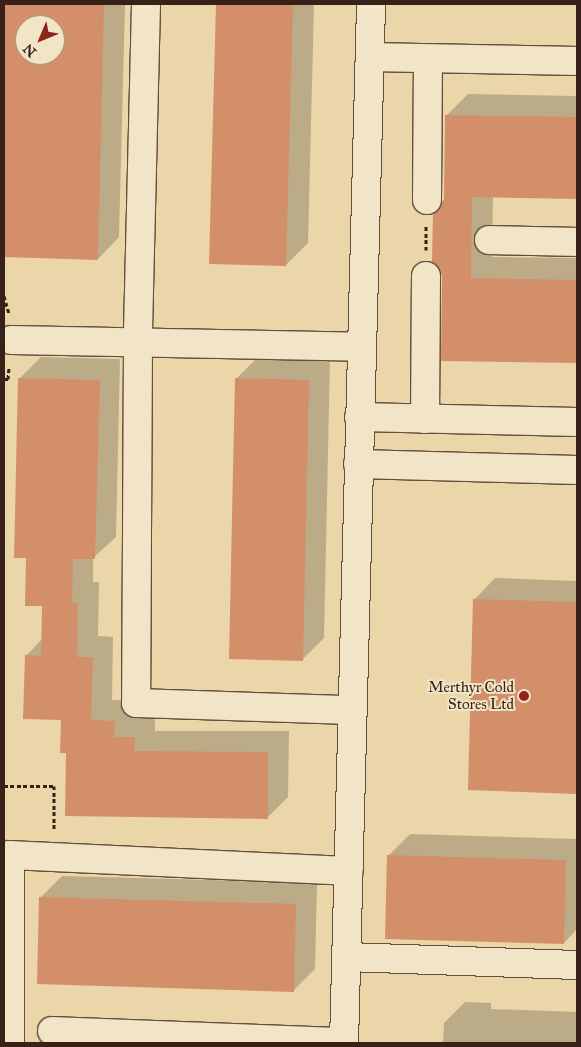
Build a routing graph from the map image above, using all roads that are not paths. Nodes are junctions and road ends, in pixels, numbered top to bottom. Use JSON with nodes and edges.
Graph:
{"nodes":[{"id":1,"x":146,"y":4,"type":"edge"},
{"id":2,"x":371,"y":4,"type":"edge"},
{"id":3,"x":370,"y":57,"type":"junction"},
{"id":4,"x":428,"y":59,"type":"junction"},
{"id":5,"x":577,"y":61,"type":"edge"},
{"id":6,"x":427,"y":200,"type":"road end"},
{"id":7,"x":489,"y":240,"type":"dead end"},
{"id":8,"x":577,"y":242,"type":"edge"},
{"id":9,"x":426,"y":276,"type":"road end"},
{"id":10,"x":10,"y":340,"type":"dead end"},
{"id":11,"x":138,"y":343,"type":"junction"},
{"id":12,"x":361,"y":347,"type":"junction"},
{"id":13,"x":359,"y":417,"type":"junction"},
{"id":14,"x":425,"y":419,"type":"junction"},
{"id":15,"x":577,"y":422,"type":"edge"},
{"id":16,"x":358,"y":464,"type":"junction"},
{"id":17,"x":577,"y":470,"type":"edge"},
{"id":18,"x":352,"y":710,"type":"junction"},
{"id":19,"x":348,"y":871,"type":"junction"},
{"id":20,"x":346,"y":957,"type":"junction"},
{"id":21,"x":577,"y":965,"type":"edge"},
{"id":22,"x":52,"y":1031,"type":"dead end"},
{"id":23,"x":10,"y":1043,"type":"edge"},
{"id":24,"x":344,"y":1043,"type":"edge"}],
"edges":[{"from":1,"to":11,"type":"lane"},
{"from":2,"to":3,"type":"lane"},
{"from":3,"to":4,"type":"lane"},
{"from":3,"to":12,"type":"lane"},
{"from":4,"to":5,"type":"lane"},
{"from":4,"to":6,"type":"lane"},
{"from":7,"to":8,"type":"lane"},
{"from":9,"to":14,"type":"lane"},
{"from":10,"to":11,"type":"lane"},
{"from":11,"to":12,"type":"lane"},
{"from":11,"to":18,"type":"lane"},
{"from":12,"to":13,"type":"lane"},
{"from":13,"to":14,"type":"lane"},
{"from":13,"to":16,"type":"lane"},
{"from":14,"to":15,"type":"lane"},
{"from":16,"to":17,"type":"lane"},
{"from":16,"to":18,"type":"lane"},
{"from":18,"to":19,"type":"lane"},
{"from":19,"to":20,"type":"lane"},
{"from":19,"to":23,"type":"lane"},
{"from":20,"to":21,"type":"lane"},
{"from":20,"to":24,"type":"lane"},
{"from":22,"to":24,"type":"lane"}]}
